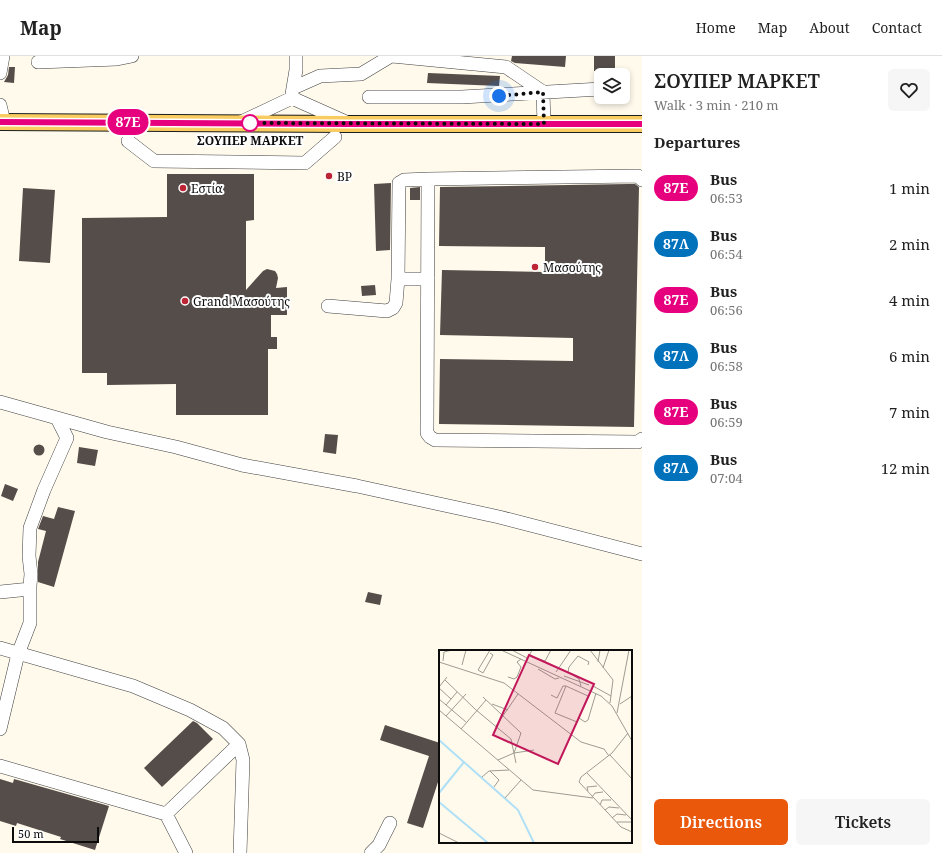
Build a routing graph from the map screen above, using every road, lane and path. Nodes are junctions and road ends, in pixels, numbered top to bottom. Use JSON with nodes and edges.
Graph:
{"nodes":[{"id":1,"x":3,"y":56,"type":"edge"},
{"id":2,"x":132,"y":56,"type":"edge"},
{"id":3,"x":296,"y":56,"type":"edge"},
{"id":4,"x":391,"y":56,"type":"edge"},
{"id":5,"x":38,"y":62,"type":"dead end"},
{"id":6,"x":0,"y":73,"type":"edge"},
{"id":7,"x":594,"y":89,"type":"edge"},
{"id":8,"x":543,"y":92,"type":"junction"},
{"id":9,"x":292,"y":93,"type":"junction"},
{"id":10,"x":369,"y":97,"type":"dead end"},
{"id":11,"x":0,"y":105,"type":"edge"},
{"id":12,"x":2,"y":122,"type":"edge"},
{"id":13,"x":239,"y":123,"type":"junction"},
{"id":14,"x":349,"y":124,"type":"junction"},
{"id":15,"x":544,"y":124,"type":"junction"},
{"id":16,"x":642,"y":124,"type":"edge"},
{"id":17,"x":335,"y":137,"type":"dead end"},
{"id":18,"x":128,"y":142,"type":"dead end"},
{"id":19,"x":428,"y":179,"type":"junction"},
{"id":20,"x":642,"y":180,"type":"edge"},
{"id":21,"x":398,"y":279,"type":"junction"},
{"id":22,"x":428,"y":279,"type":"junction"},
{"id":23,"x":328,"y":306,"type":"dead end"},
{"id":24,"x":0,"y":402,"type":"edge"},
{"id":25,"x":57,"y":418,"type":"junction"},
{"id":26,"x":642,"y":439,"type":"edge"},
{"id":27,"x":642,"y":554,"type":"edge"},
{"id":28,"x":30,"y":589,"type":"junction"},
{"id":29,"x":0,"y":592,"type":"edge"},
{"id":30,"x":0,"y":648,"type":"edge"},
{"id":31,"x":18,"y":654,"type":"junction"},
{"id":32,"x":0,"y":729,"type":"edge"},
{"id":33,"x":239,"y":744,"type":"junction"},
{"id":34,"x":0,"y":766,"type":"edge"},
{"id":35,"x":166,"y":814,"type":"junction"},
{"id":36,"x":390,"y":823,"type":"dead end"},
{"id":37,"x":186,"y":853,"type":"edge"},
{"id":38,"x":240,"y":853,"type":"edge"},
{"id":39,"x":371,"y":853,"type":"edge"}],
"edges":[{"from":1,"to":6,"type":"street"},
{"from":2,"to":5,"type":"street"},
{"from":3,"to":9,"type":"street"},
{"from":4,"to":8,"type":"street"},
{"from":4,"to":9,"type":"street"},
{"from":7,"to":8,"type":"street"},
{"from":8,"to":10,"type":"street"},
{"from":8,"to":15,"type":"street"},
{"from":9,"to":13,"type":"street"},
{"from":9,"to":14,"type":"street"},
{"from":11,"to":12,"type":"street"},
{"from":12,"to":13,"type":"main road"},
{"from":13,"to":14,"type":"main road"},
{"from":14,"to":15,"type":"main road"},
{"from":15,"to":16,"type":"main road"},
{"from":17,"to":18,"type":"street"},
{"from":19,"to":20,"type":"street"},
{"from":19,"to":21,"type":"street"},
{"from":19,"to":22,"type":"street"},
{"from":21,"to":22,"type":"street"},
{"from":21,"to":23,"type":"street"},
{"from":22,"to":26,"type":"street"},
{"from":24,"to":25,"type":"street"},
{"from":25,"to":27,"type":"street"},
{"from":25,"to":28,"type":"street"},
{"from":28,"to":29,"type":"street"},
{"from":28,"to":31,"type":"street"},
{"from":30,"to":31,"type":"street"},
{"from":31,"to":32,"type":"street"},
{"from":31,"to":33,"type":"street"},
{"from":33,"to":35,"type":"street"},
{"from":33,"to":38,"type":"street"},
{"from":34,"to":35,"type":"street"},
{"from":35,"to":37,"type":"street"},
{"from":36,"to":39,"type":"street"}]}
